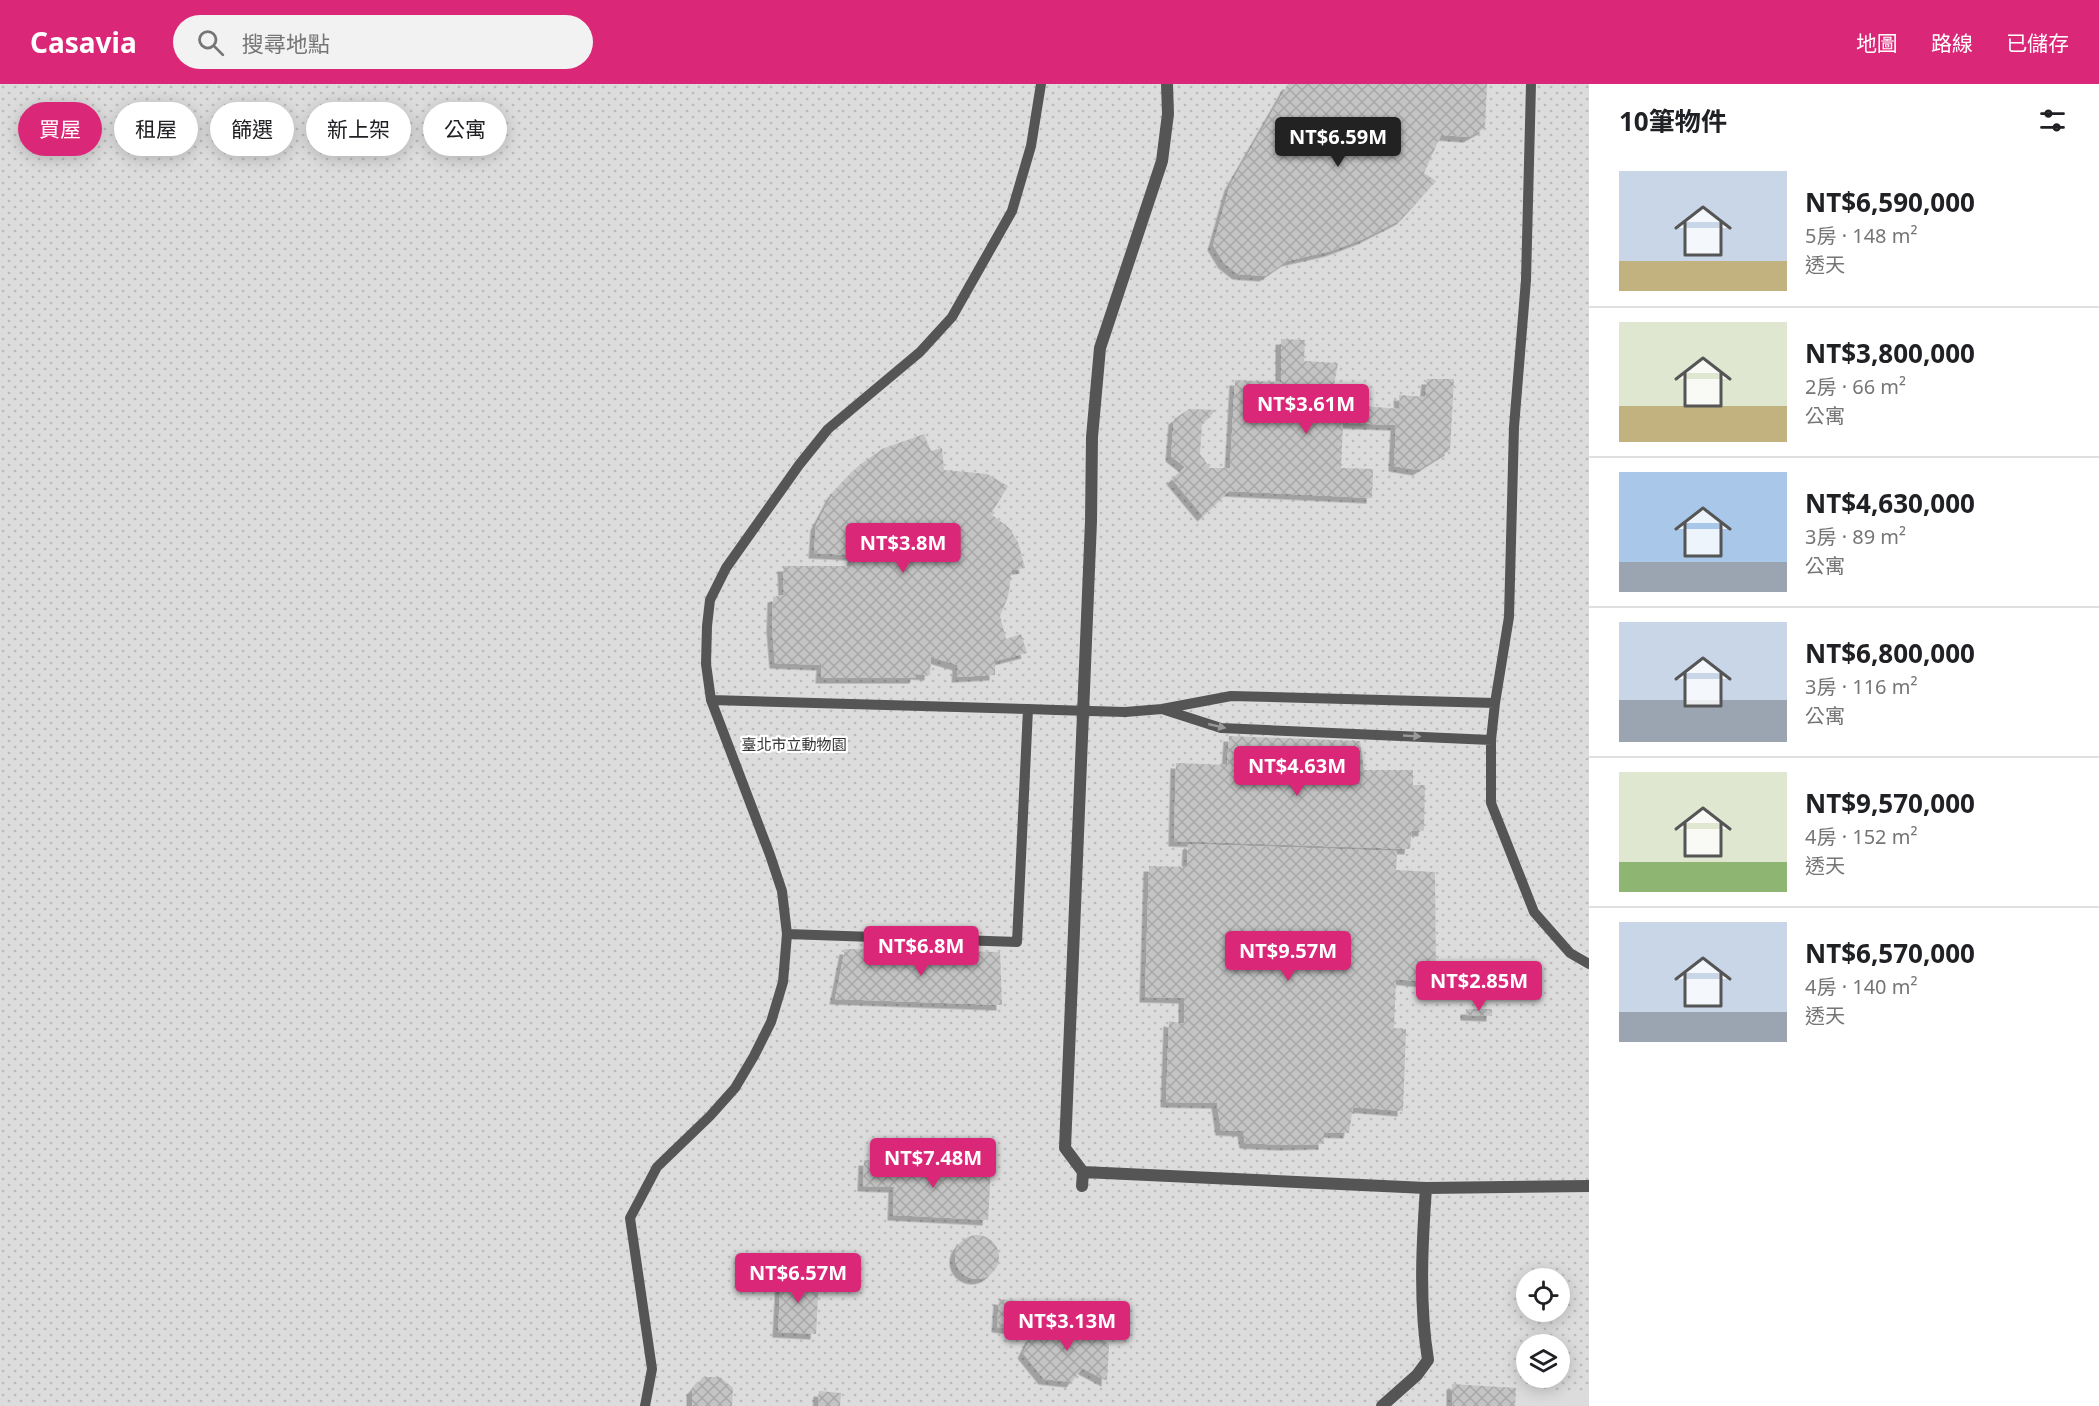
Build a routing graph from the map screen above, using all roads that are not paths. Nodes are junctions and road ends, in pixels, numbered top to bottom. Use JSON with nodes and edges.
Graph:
{"nodes":[{"id":1,"x":1041,"y":84,"type":"edge"},
{"id":2,"x":1167,"y":84,"type":"edge"},
{"id":3,"x":1531,"y":84,"type":"edge"},
{"id":4,"x":711,"y":700,"type":"junction"},
{"id":5,"x":1495,"y":703,"type":"junction"},
{"id":6,"x":1028,"y":709,"type":"junction"},
{"id":7,"x":1161,"y":709,"type":"junction"},
{"id":8,"x":1491,"y":740,"type":"junction"},
{"id":9,"x":787,"y":934,"type":"junction"},
{"id":10,"x":1589,"y":964,"type":"edge"},
{"id":11,"x":1083,"y":1172,"type":"junction"},
{"id":12,"x":1082,"y":1186,"type":"dead end"},
{"id":13,"x":1589,"y":1186,"type":"edge"},
{"id":14,"x":1426,"y":1188,"type":"junction"},
{"id":15,"x":645,"y":1406,"type":"edge"},
{"id":16,"x":1382,"y":1406,"type":"edge"}],
"edges":[{"from":1,"to":4,"type":"lane"},
{"from":2,"to":11,"type":"street"},
{"from":3,"to":5,"type":"lane"},
{"from":4,"to":6,"type":"lane"},
{"from":4,"to":9,"type":"lane"},
{"from":5,"to":7,"type":"lane"},
{"from":5,"to":8,"type":"lane"},
{"from":6,"to":7,"type":"lane","bridge":true},
{"from":6,"to":9,"type":"lane"},
{"from":7,"to":8,"type":"lane","one_way":true},
{"from":8,"to":10,"type":"lane"},
{"from":9,"to":15,"type":"lane"},
{"from":11,"to":12,"type":"street"},
{"from":11,"to":14,"type":"street"},
{"from":13,"to":14,"type":"street"},
{"from":14,"to":16,"type":"street"}]}
